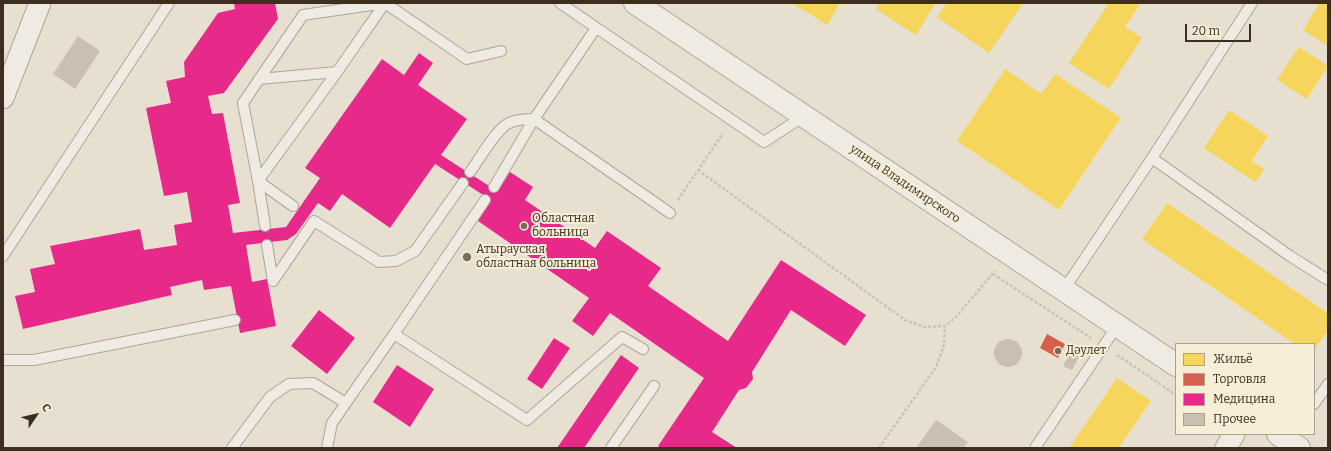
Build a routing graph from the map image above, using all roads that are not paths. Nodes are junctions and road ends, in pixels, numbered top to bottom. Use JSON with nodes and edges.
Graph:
{"nodes":[{"id":1,"x":40,"y":3,"type":"edge"},
{"id":2,"x":169,"y":3,"type":"edge"},
{"id":3,"x":385,"y":3,"type":"edge"},
{"id":4,"x":560,"y":3,"type":"edge"},
{"id":5,"x":634,"y":3,"type":"edge"},
{"id":6,"x":1252,"y":3,"type":"edge"},
{"id":7,"x":596,"y":28,"type":"junction"},
{"id":8,"x":501,"y":51,"type":"dead end"},
{"id":9,"x":11,"y":62,"type":"edge"},
{"id":10,"x":337,"y":72,"type":"junction"},
{"id":11,"x":259,"y":79,"type":"junction"},
{"id":12,"x":3,"y":98,"type":"edge"},
{"id":13,"x":804,"y":116,"type":"junction"},
{"id":14,"x":534,"y":120,"type":"junction"},
{"id":15,"x":1152,"y":158,"type":"junction"},
{"id":16,"x":470,"y":172,"type":"dead end"},
{"id":17,"x":258,"y":181,"type":"junction"},
{"id":18,"x":463,"y":183,"type":"dead end"},
{"id":19,"x":494,"y":186,"type":"dead end"},
{"id":20,"x":486,"y":200,"type":"dead end"},
{"id":21,"x":294,"y":206,"type":"dead end"},
{"id":22,"x":670,"y":213,"type":"road end"},
{"id":23,"x":265,"y":226,"type":"dead end"},
{"id":24,"x":267,"y":244,"type":"dead end"},
{"id":25,"x":3,"y":256,"type":"edge"},
{"id":26,"x":1328,"y":280,"type":"edge"},
{"id":27,"x":1064,"y":290,"type":"junction"},
{"id":28,"x":235,"y":320,"type":"dead end"},
{"id":29,"x":1117,"y":326,"type":"junction"},
{"id":30,"x":394,"y":334,"type":"junction"},
{"id":31,"x":642,"y":349,"type":"dead end"},
{"id":32,"x":3,"y":360,"type":"edge"},
{"id":33,"x":1175,"y":365,"type":"edge"},
{"id":34,"x":1328,"y":384,"type":"edge"},
{"id":35,"x":654,"y":386,"type":"dead end"},
{"id":36,"x":346,"y":403,"type":"junction"},
{"id":37,"x":1315,"y":403,"type":"edge"},
{"id":38,"x":1233,"y":435,"type":"edge"},
{"id":39,"x":232,"y":448,"type":"edge"},
{"id":40,"x":327,"y":448,"type":"edge"},
{"id":41,"x":611,"y":448,"type":"edge"},
{"id":42,"x":1035,"y":448,"type":"edge"},
{"id":43,"x":1226,"y":448,"type":"edge"}],
"edges":[{"from":1,"to":9,"type":"street"},
{"from":2,"to":25,"type":"lane"},
{"from":3,"to":8,"type":"lane"},
{"from":3,"to":10,"type":"lane"},
{"from":3,"to":11,"type":"lane"},
{"from":4,"to":7,"type":"lane"},
{"from":5,"to":13,"type":"street","name":"улица Владимирского"},
{"from":6,"to":15,"type":"lane"},
{"from":7,"to":13,"type":"lane"},
{"from":7,"to":14,"type":"lane"},
{"from":9,"to":12,"type":"street"},
{"from":10,"to":11,"type":"lane"},
{"from":10,"to":17,"type":"lane"},
{"from":11,"to":17,"type":"lane"},
{"from":13,"to":27,"type":"street","name":"улица Владимирского"},
{"from":14,"to":16,"type":"lane"},
{"from":14,"to":19,"type":"lane"},
{"from":14,"to":22,"type":"lane"},
{"from":15,"to":26,"type":"lane"},
{"from":15,"to":27,"type":"lane"},
{"from":17,"to":21,"type":"lane"},
{"from":17,"to":23,"type":"lane"},
{"from":18,"to":24,"type":"lane"},
{"from":20,"to":30,"type":"lane"},
{"from":27,"to":29,"type":"street","name":"улица Владимирского"},
{"from":28,"to":32,"type":"lane"},
{"from":29,"to":33,"type":"street","name":"улица Владимирского"},
{"from":29,"to":42,"type":"lane"},
{"from":30,"to":31,"type":"lane"},
{"from":30,"to":36,"type":"lane"},
{"from":34,"to":37,"type":"lane"},
{"from":35,"to":41,"type":"lane"},
{"from":36,"to":39,"type":"lane"},
{"from":36,"to":40,"type":"lane"},
{"from":38,"to":43,"type":"street"}]}
